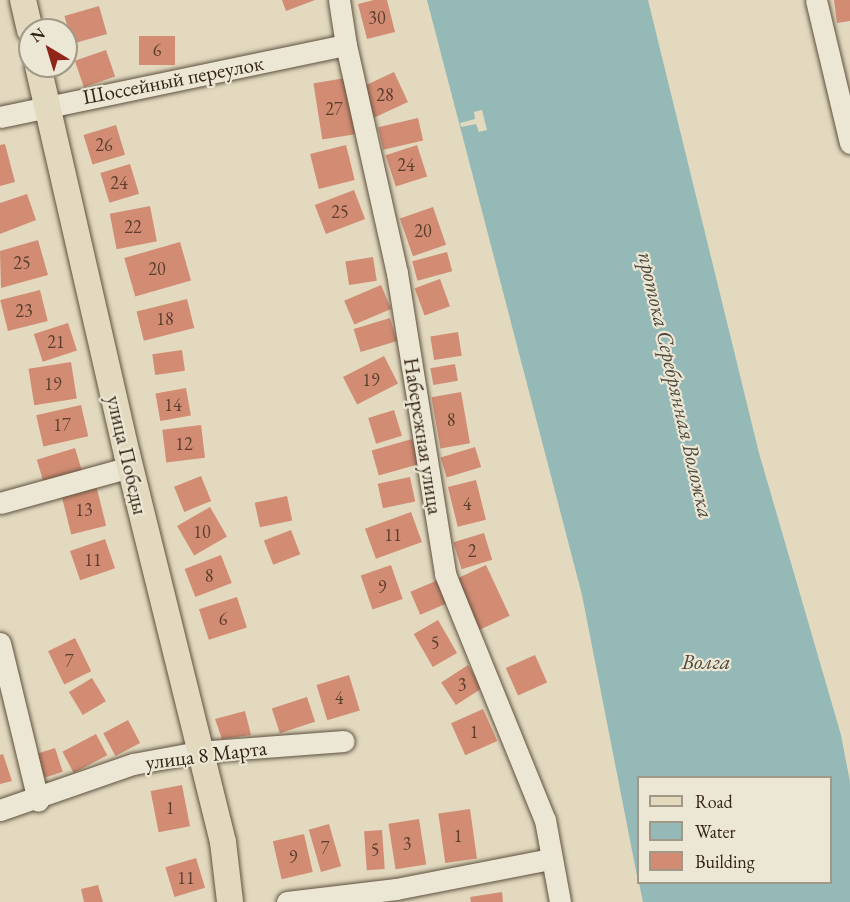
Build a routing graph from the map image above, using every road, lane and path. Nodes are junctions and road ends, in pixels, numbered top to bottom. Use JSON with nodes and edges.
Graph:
{"nodes":[{"id":1,"x":23,"y":0,"type":"edge"},
{"id":2,"x":339,"y":0,"type":"edge"},
{"id":3,"x":816,"y":0,"type":"edge"},
{"id":4,"x":27,"y":18,"type":"edge"},
{"id":5,"x":346,"y":45,"type":"junction"},
{"id":6,"x":41,"y":78,"type":"edge"},
{"id":7,"x":47,"y":105,"type":"junction"},
{"id":8,"x":847,"y":113,"type":"edge"},
{"id":9,"x":0,"y":117,"type":"edge"},
{"id":10,"x":850,"y":143,"type":"edge"},
{"id":11,"x":130,"y":467,"type":"junction"},
{"id":12,"x":0,"y":502,"type":"edge"},
{"id":13,"x":0,"y":643,"type":"edge"},
{"id":14,"x":344,"y":741,"type":"dead end"},
{"id":15,"x":198,"y":752,"type":"junction"},
{"id":16,"x":38,"y":800,"type":"junction"},
{"id":17,"x":0,"y":810,"type":"edge"},
{"id":18,"x":550,"y":859,"type":"junction"},
{"id":19,"x":397,"y":896,"type":"edge"},
{"id":20,"x":230,"y":902,"type":"edge"},
{"id":21,"x":287,"y":902,"type":"edge"},
{"id":22,"x":560,"y":902,"type":"edge"}],
"edges":[{"from":1,"to":4,"type":"main road"},
{"from":2,"to":5,"type":"street","name":"Набережная улица"},
{"from":3,"to":8,"type":"street"},
{"from":5,"to":7,"type":"street","name":"Шоссейный переулок"},
{"from":5,"to":18,"type":"street","name":"Набережная улица"},
{"from":6,"to":7,"type":"main road","name":"улица Победы"},
{"from":7,"to":9,"type":"street","name":"Шоссейный переулок"},
{"from":7,"to":11,"type":"main road","name":"улица Победы"},
{"from":8,"to":10,"type":"street"},
{"from":11,"to":12,"type":"street"},
{"from":11,"to":15,"type":"main road","name":"улица Победы"},
{"from":13,"to":16,"type":"street"},
{"from":14,"to":15,"type":"street","name":"улица 8 Марта"},
{"from":15,"to":16,"type":"street","name":"улица 8 Марта"},
{"from":15,"to":20,"type":"main road","name":"улица Победы"},
{"from":16,"to":17,"type":"street","name":"улица 8 Марта"},
{"from":18,"to":19,"type":"street"},
{"from":18,"to":22,"type":"street","name":"Набережная улица"},
{"from":19,"to":21,"type":"street"}]}
